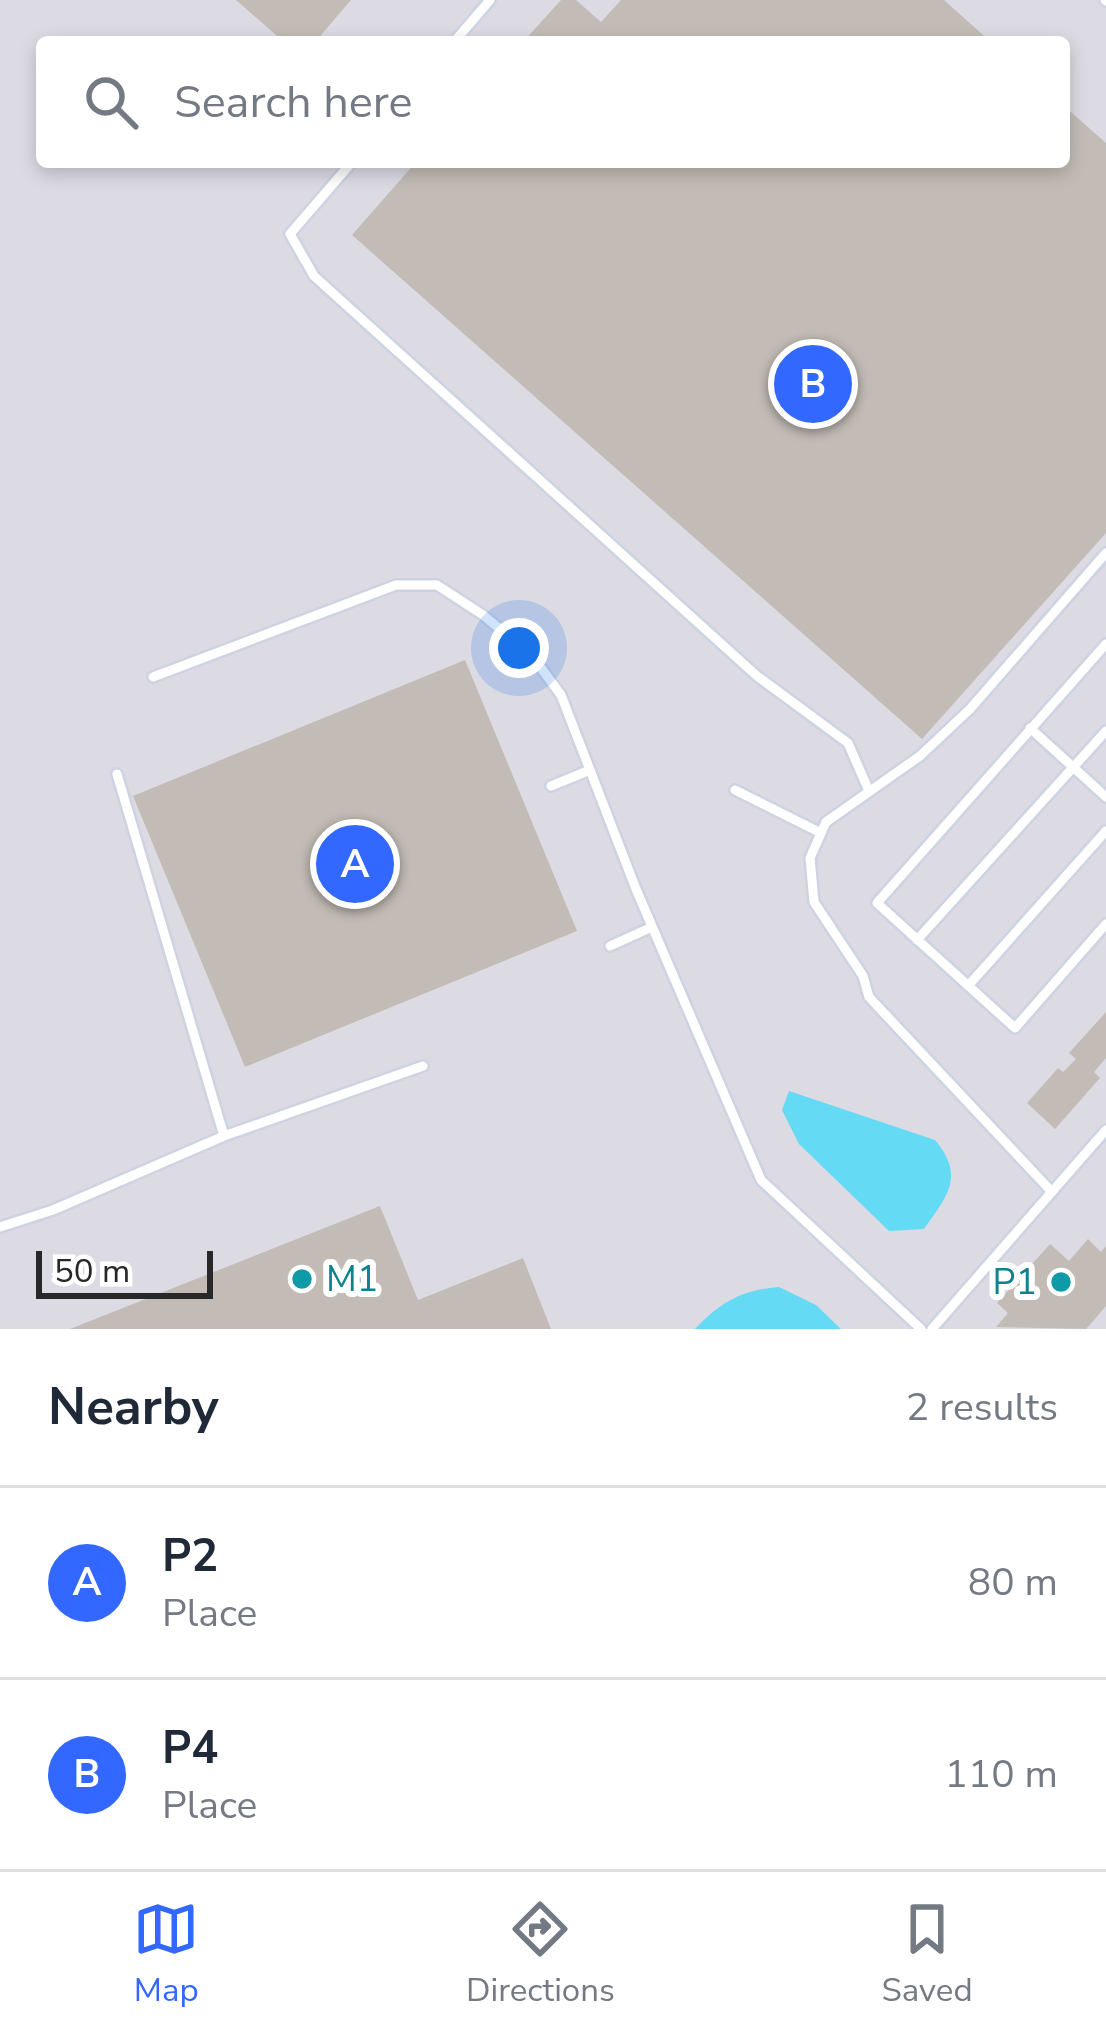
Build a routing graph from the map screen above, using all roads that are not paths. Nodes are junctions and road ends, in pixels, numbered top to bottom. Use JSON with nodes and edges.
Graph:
{"nodes":[{"id":1,"x":490,"y":0,"type":"edge"},
{"id":2,"x":459,"y":36,"type":"edge"},
{"id":3,"x":347,"y":168,"type":"edge"},
{"id":4,"x":1106,"y":553,"type":"edge"},
{"id":5,"x":1106,"y":644,"type":"edge"},
{"id":6,"x":153,"y":676,"type":"dead end"},
{"id":7,"x":1030,"y":728,"type":"junction"},
{"id":8,"x":1106,"y":731,"type":"edge"},
{"id":9,"x":1073,"y":768,"type":"junction"},
{"id":10,"x":590,"y":770,"type":"junction"},
{"id":11,"x":117,"y":774,"type":"dead end"},
{"id":12,"x":551,"y":786,"type":"dead end"},
{"id":13,"x":735,"y":790,"type":"dead end"},
{"id":14,"x":869,"y":791,"type":"junction"},
{"id":15,"x":1106,"y":797,"type":"edge"},
{"id":16,"x":1106,"y":831,"type":"edge"},
{"id":17,"x":821,"y":833,"type":"junction"},
{"id":18,"x":1106,"y":925,"type":"edge"},
{"id":19,"x":652,"y":927,"type":"junction"},
{"id":20,"x":917,"y":940,"type":"junction"},
{"id":21,"x":610,"y":946,"type":"dead end"},
{"id":22,"x":968,"y":986,"type":"junction"},
{"id":23,"x":423,"y":1066,"type":"dead end"},
{"id":24,"x":1106,"y":1130,"type":"edge"},
{"id":25,"x":224,"y":1136,"type":"junction"},
{"id":26,"x":1052,"y":1192,"type":"junction"},
{"id":27,"x":0,"y":1227,"type":"edge"},
{"id":28,"x":921,"y":1329,"type":"edge"},
{"id":29,"x":932,"y":1329,"type":"edge"}],
"edges":[{"from":1,"to":2,"type":"lane"},
{"from":3,"to":14,"type":"lane"},
{"from":4,"to":14,"type":"lane"},
{"from":5,"to":7,"type":"lane"},
{"from":6,"to":10,"type":"lane"},
{"from":7,"to":9,"type":"lane"},
{"from":7,"to":20,"type":"lane"},
{"from":8,"to":9,"type":"lane"},
{"from":9,"to":15,"type":"lane"},
{"from":9,"to":20,"type":"lane"},
{"from":10,"to":12,"type":"lane"},
{"from":10,"to":19,"type":"lane"},
{"from":11,"to":25,"type":"lane"},
{"from":13,"to":17,"type":"lane"},
{"from":14,"to":17,"type":"lane"},
{"from":16,"to":22,"type":"lane"},
{"from":17,"to":26,"type":"lane"},
{"from":18,"to":22,"type":"lane"},
{"from":19,"to":21,"type":"lane"},
{"from":19,"to":28,"type":"lane"},
{"from":20,"to":22,"type":"lane"},
{"from":23,"to":25,"type":"lane"},
{"from":24,"to":26,"type":"lane"},
{"from":25,"to":27,"type":"lane"},
{"from":26,"to":29,"type":"lane"}]}
